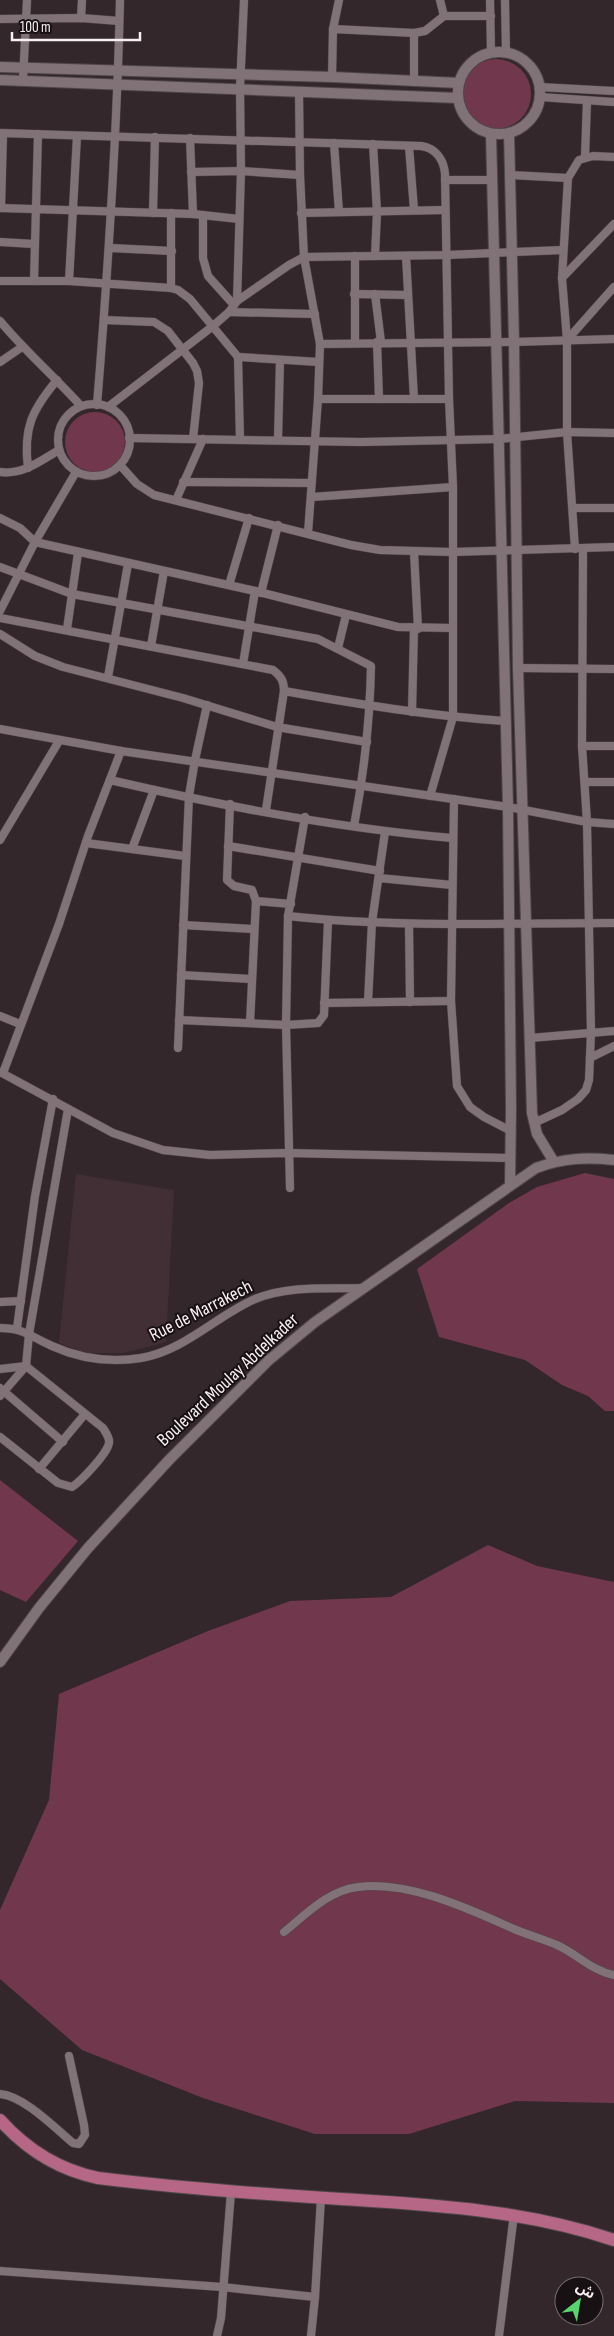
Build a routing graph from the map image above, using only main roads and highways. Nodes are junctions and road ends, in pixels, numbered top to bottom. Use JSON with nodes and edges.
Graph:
{"nodes":[{"id":1,"x":0,"y":2120,"type":"edge"},
{"id":2,"x":614,"y":2240,"type":"edge"}],
"edges":[{"from":1,"to":2,"type":"main road"}]}
